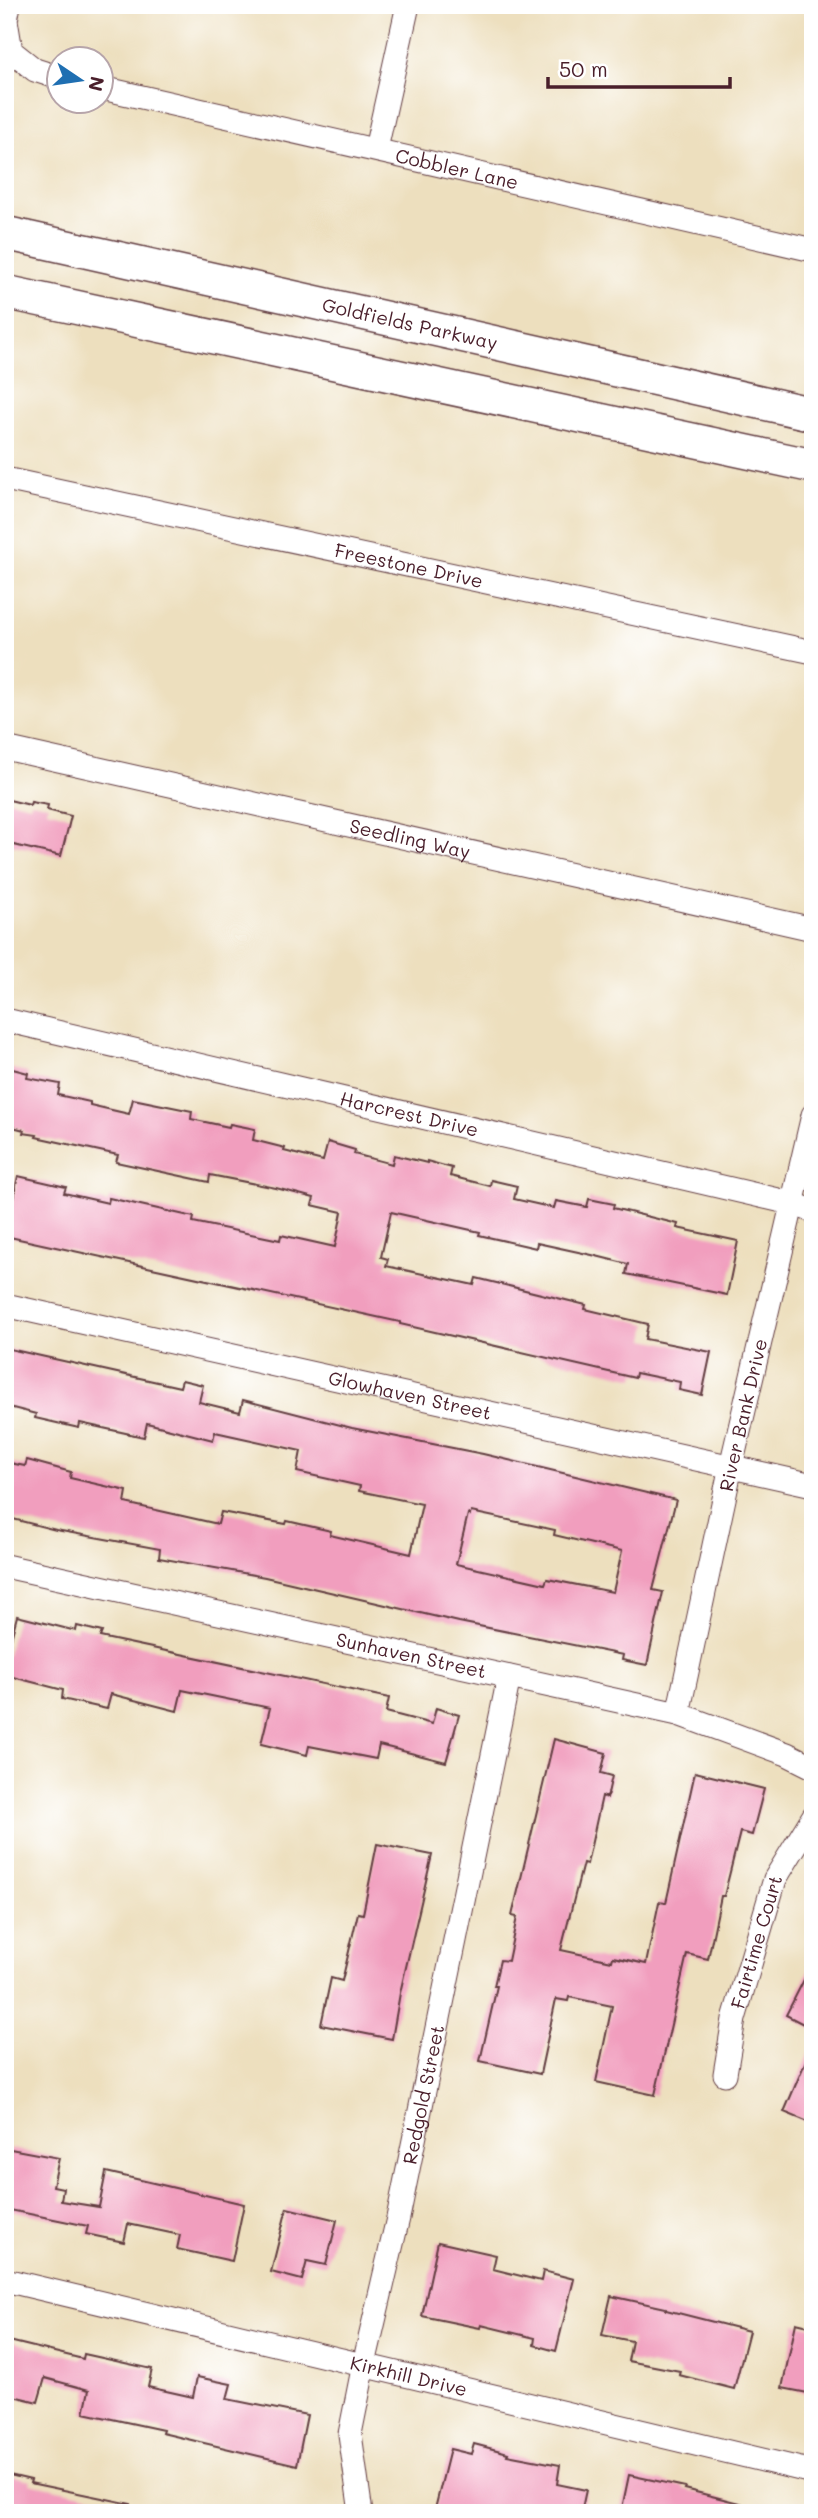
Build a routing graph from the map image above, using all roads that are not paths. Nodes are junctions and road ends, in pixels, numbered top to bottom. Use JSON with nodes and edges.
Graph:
{"nodes":[{"id":1,"x":9,"y":5,"type":"edge"},
{"id":2,"x":408,"y":5,"type":"edge"},
{"id":3,"x":46,"y":74,"type":"edge"},
{"id":4,"x":116,"y":91,"type":"edge"},
{"id":5,"x":376,"y":149,"type":"junction"},
{"id":6,"x":5,"y":233,"type":"edge"},
{"id":7,"x":813,"y":250,"type":"edge"},
{"id":8,"x":5,"y":292,"type":"edge"},
{"id":9,"x":813,"y":414,"type":"edge"},
{"id":10,"x":813,"y":466,"type":"edge"},
{"id":11,"x":5,"y":479,"type":"edge"},
{"id":12,"x":813,"y":652,"type":"edge"},
{"id":13,"x":5,"y":748,"type":"edge"},
{"id":14,"x":813,"y":929,"type":"edge"},
{"id":15,"x":5,"y":1020,"type":"edge"},
{"id":16,"x":813,"y":1115,"type":"edge"},
{"id":17,"x":802,"y":1207,"type":"edge"},
{"id":18,"x":5,"y":1305,"type":"edge"},
{"id":19,"x":731,"y":1466,"type":"junction"},
{"id":20,"x":813,"y":1485,"type":"edge"},
{"id":21,"x":5,"y":1566,"type":"edge"},
{"id":22,"x":509,"y":1677,"type":"junction"},
{"id":23,"x":678,"y":1714,"type":"junction"},
{"id":24,"x":813,"y":1768,"type":"edge"},
{"id":25,"x":813,"y":1817,"type":"edge"},
{"id":26,"x":725,"y":2074,"type":"dead end"},
{"id":27,"x":5,"y":2280,"type":"edge"},
{"id":28,"x":364,"y":2364,"type":"junction"},
{"id":29,"x":813,"y":2472,"type":"edge"},
{"id":30,"x":361,"y":2513,"type":"edge"}],
"edges":[{"from":1,"to":3,"type":"street"},
{"from":2,"to":5,"type":"street"},
{"from":4,"to":5,"type":"street","name":"Cobbler Lane"},
{"from":5,"to":7,"type":"street","name":"Cobbler Lane"},
{"from":6,"to":9,"type":"main road","name":"Goldfields Parkway"},
{"from":8,"to":10,"type":"main road"},
{"from":11,"to":12,"type":"street","name":"Freestone Drive"},
{"from":13,"to":14,"type":"street","name":"Seedling Way"},
{"from":15,"to":17,"type":"street","name":"Harcrest Drive"},
{"from":16,"to":17,"type":"street","name":"River Bank Drive"},
{"from":17,"to":19,"type":"street","name":"River Bank Drive"},
{"from":18,"to":19,"type":"street","name":"Glowhaven Street"},
{"from":19,"to":20,"type":"street","name":"Glowhaven Street"},
{"from":19,"to":23,"type":"street","name":"River Bank Drive"},
{"from":21,"to":22,"type":"street","name":"Sunhaven Street"},
{"from":22,"to":23,"type":"street","name":"Sunhaven Street"},
{"from":22,"to":28,"type":"street","name":"Redgold Street"},
{"from":23,"to":24,"type":"street","name":"Sunhaven Street"},
{"from":25,"to":26,"type":"street","name":"Fairtime Court"},
{"from":27,"to":28,"type":"street","name":"Kirkhill Drive"},
{"from":28,"to":29,"type":"street","name":"Kirkhill Drive"},
{"from":28,"to":30,"type":"street","name":"Redgold Street"}]}
